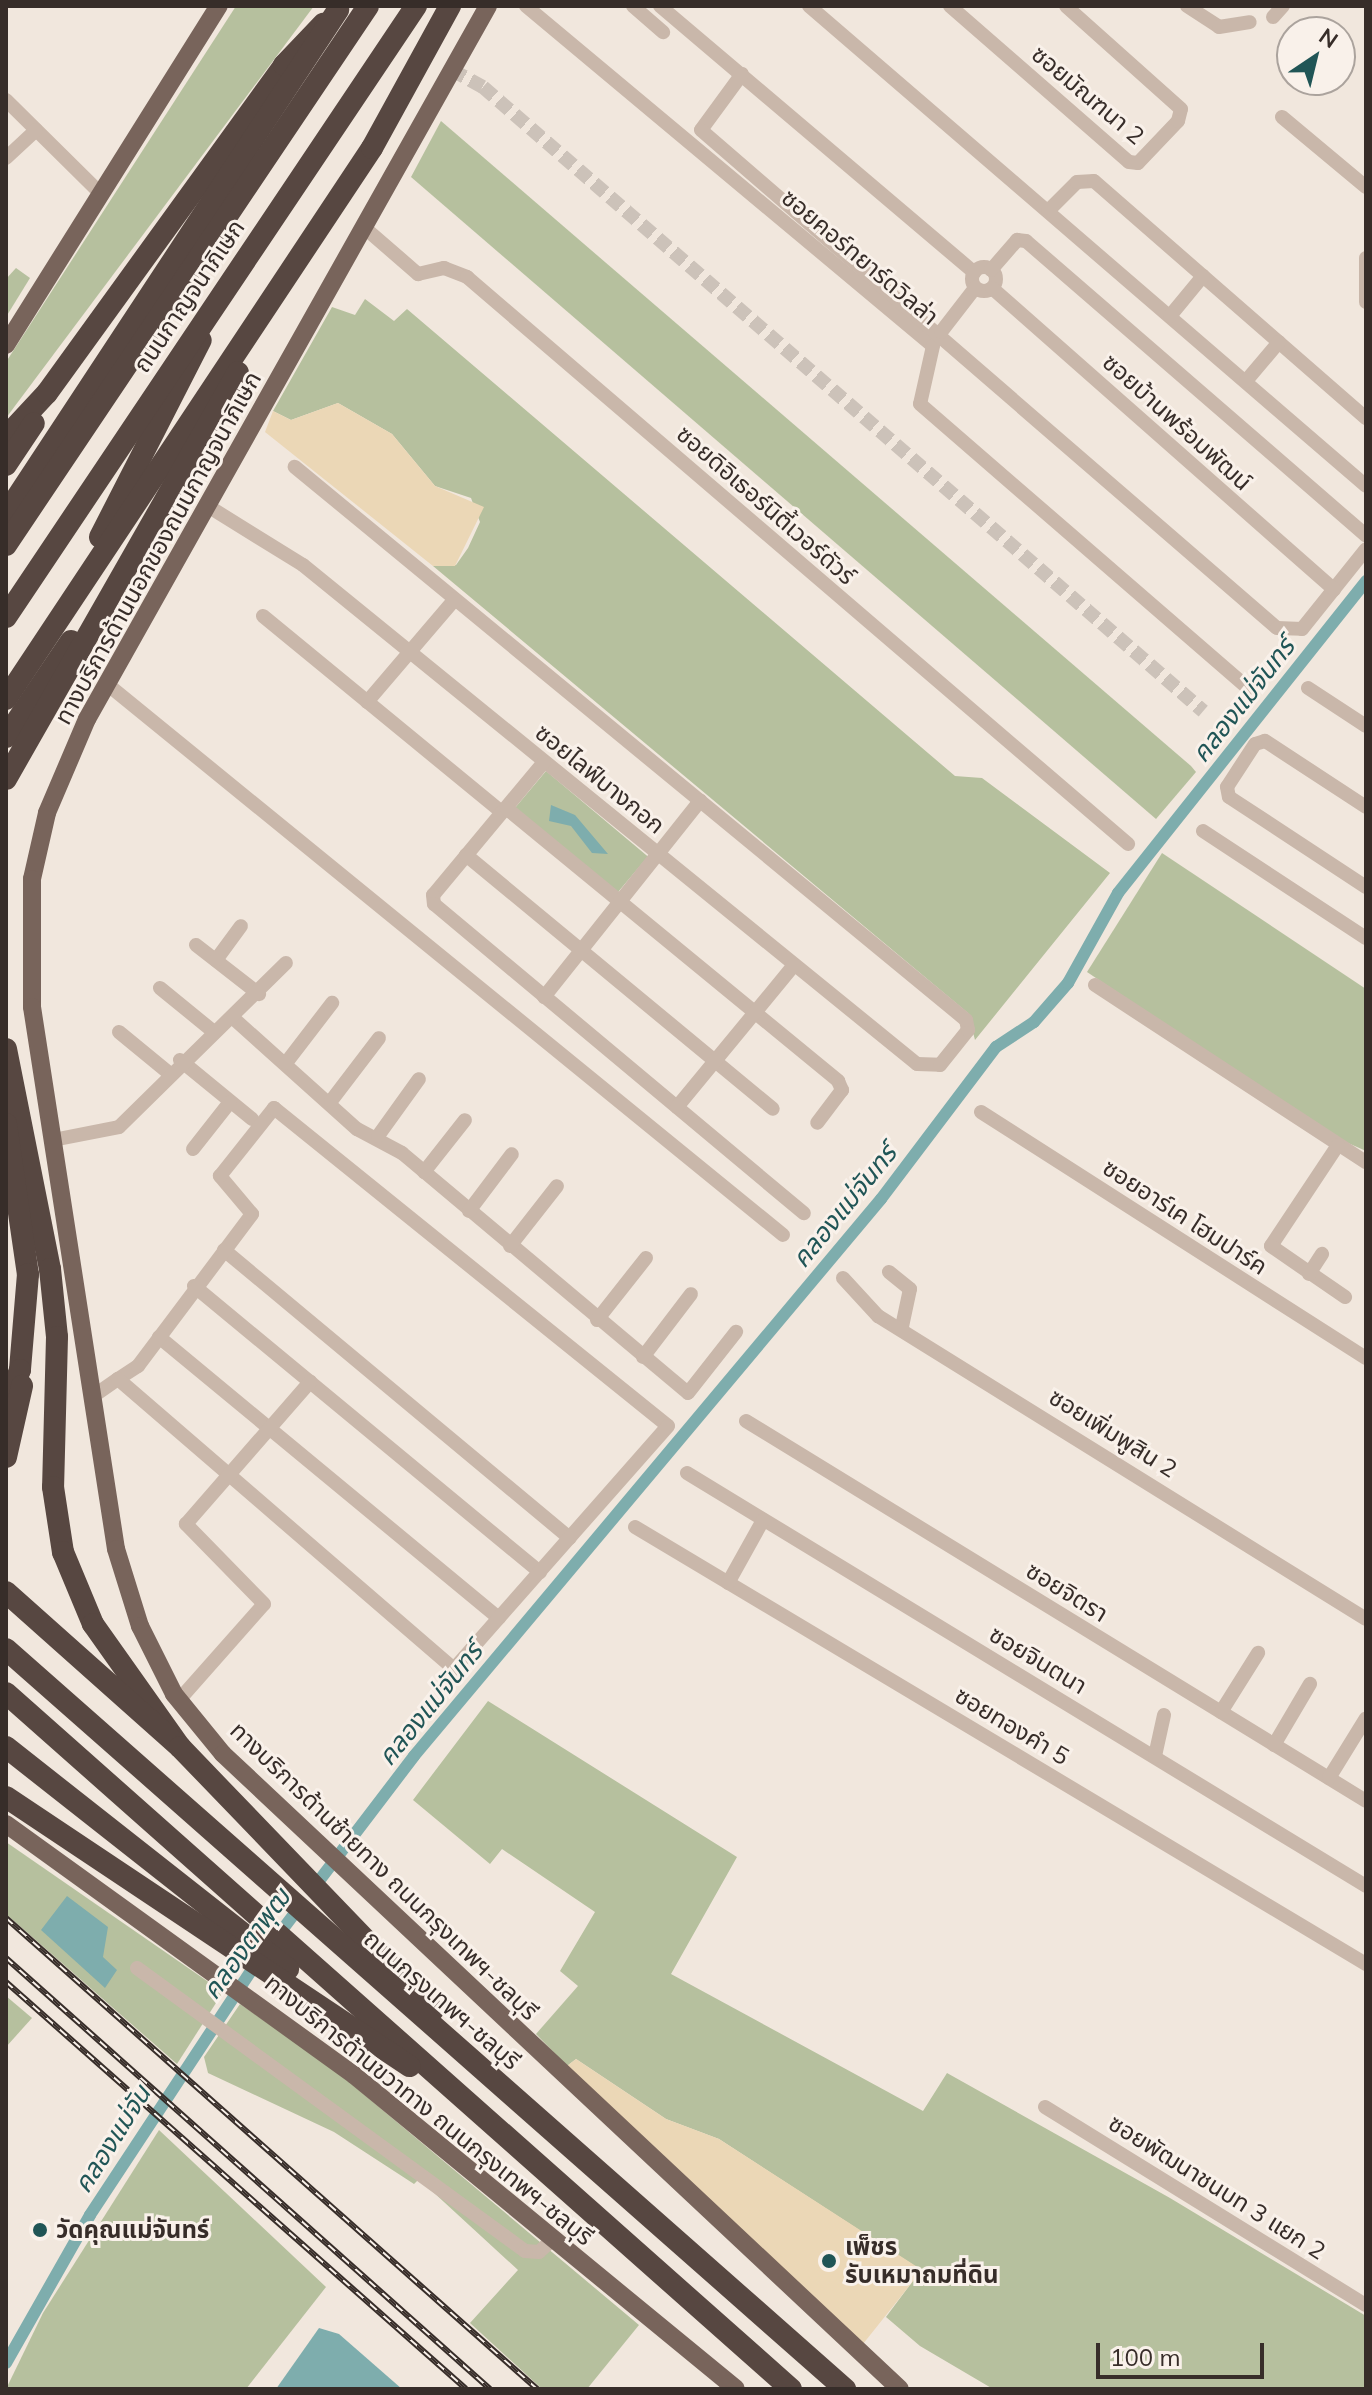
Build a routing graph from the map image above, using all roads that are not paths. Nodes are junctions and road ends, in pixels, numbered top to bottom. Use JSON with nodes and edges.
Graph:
{"nodes":[{"id":1,"x":219,"y":6,"type":"edge"},
{"id":2,"x":368,"y":6,"type":"edge"},
{"id":3,"x":416,"y":6,"type":"edge"},
{"id":4,"x":450,"y":6,"type":"edge"},
{"id":5,"x":488,"y":6,"type":"edge"},
{"id":6,"x":526,"y":6,"type":"edge"},
{"id":7,"x":633,"y":6,"type":"edge"},
{"id":8,"x":660,"y":6,"type":"edge"},
{"id":9,"x":809,"y":6,"type":"edge"},
{"id":10,"x":950,"y":6,"type":"edge"},
{"id":11,"x":1066,"y":6,"type":"edge"},
{"id":12,"x":1187,"y":6,"type":"edge"},
{"id":13,"x":339,"y":8,"type":"edge"},
{"id":14,"x":1250,"y":22,"type":"dead end"},
{"id":15,"x":663,"y":32,"type":"dead end"},
{"id":16,"x":742,"y":74,"type":"junction"},
{"id":17,"x":6,"y":100,"type":"edge"},
{"id":18,"x":1282,"y":117,"type":"dead end"},
{"id":19,"x":36,"y":130,"type":"junction"},
{"id":20,"x":6,"y":158,"type":"edge"},
{"id":21,"x":1366,"y":187,"type":"edge"},
{"id":22,"x":100,"y":193,"type":"junction"},
{"id":23,"x":1048,"y":211,"type":"junction"},
{"id":24,"x":366,"y":229,"type":"junction"},
{"id":25,"x":1366,"y":258,"type":"edge"},
{"id":26,"x":991,"y":270,"type":"junction"},
{"id":27,"x":1203,"y":276,"type":"junction"},
{"id":28,"x":975,"y":280,"type":"junction"},
{"id":29,"x":992,"y":288,"type":"junction"},
{"id":30,"x":1366,"y":302,"type":"edge"},
{"id":31,"x":267,"y":310,"type":"junction"},
{"id":32,"x":211,"y":313,"type":"junction"},
{"id":33,"x":1170,"y":316,"type":"junction"},
{"id":34,"x":941,"y":332,"type":"junction"},
{"id":35,"x":1279,"y":342,"type":"junction"},
{"id":36,"x":6,"y":345,"type":"edge"},
{"id":37,"x":1246,"y":381,"type":"junction"},
{"id":38,"x":47,"y":393,"type":"junction"},
{"id":39,"x":1366,"y":418,"type":"edge"},
{"id":40,"x":6,"y":437,"type":"edge"},
{"id":41,"x":6,"y":465,"type":"edge"},
{"id":42,"x":295,"y":467,"type":"dead end"},
{"id":43,"x":1366,"y":486,"type":"edge"},
{"id":44,"x":211,"y":508,"type":"junction"},
{"id":45,"x":6,"y":514,"type":"edge"},
{"id":46,"x":1366,"y":536,"type":"edge"},
{"id":47,"x":6,"y":545,"type":"edge"},
{"id":48,"x":1366,"y":549,"type":"edge"},
{"id":49,"x":129,"y":568,"type":"junction"},
{"id":50,"x":1334,"y":590,"type":"junction"},
{"id":51,"x":455,"y":599,"type":"junction"},
{"id":52,"x":66,"y":610,"type":"junction"},
{"id":53,"x":263,"y":616,"type":"dead end"},
{"id":54,"x":6,"y":617,"type":"edge"},
{"id":55,"x":409,"y":652,"type":"junction"},
{"id":56,"x":107,"y":684,"type":"junction"},
{"id":57,"x":1248,"y":688,"type":"dead end"},
{"id":58,"x":1308,"y":688,"type":"dead end"},
{"id":59,"x":6,"y":699,"type":"edge"},
{"id":60,"x":367,"y":702,"type":"junction"},
{"id":61,"x":1366,"y":726,"type":"edge"},
{"id":62,"x":6,"y":737,"type":"edge"},
{"id":63,"x":544,"y":762,"type":"junction"},
{"id":64,"x":6,"y":779,"type":"edge"},
{"id":65,"x":700,"y":801,"type":"junction"},
{"id":66,"x":1366,"y":807,"type":"edge"},
{"id":67,"x":504,"y":810,"type":"junction"},
{"id":68,"x":1203,"y":831,"type":"dead end"},
{"id":69,"x":1128,"y":844,"type":"dead end"},
{"id":70,"x":658,"y":854,"type":"junction"},
{"id":71,"x":466,"y":855,"type":"junction"},
{"id":72,"x":1366,"y":887,"type":"edge"},
{"id":73,"x":619,"y":903,"type":"junction"},
{"id":74,"x":241,"y":926,"type":"dead end"},
{"id":75,"x":1366,"y":938,"type":"edge"},
{"id":76,"x":196,"y":945,"type":"dead end"},
{"id":77,"x":581,"y":951,"type":"junction"},
{"id":78,"x":216,"y":960,"type":"junction"},
{"id":79,"x":286,"y":963,"type":"dead end"},
{"id":80,"x":794,"y":965,"type":"junction"},
{"id":81,"x":1095,"y":985,"type":"dead end"},
{"id":82,"x":160,"y":988,"type":"dead end"},
{"id":83,"x":259,"y":994,"type":"junction"},
{"id":84,"x":544,"y":997,"type":"junction"},
{"id":85,"x":332,"y":1003,"type":"dead end"},
{"id":86,"x":754,"y":1013,"type":"junction"},
{"id":87,"x":232,"y":1017,"type":"junction"},
{"id":88,"x":119,"y":1032,"type":"dead end"},
{"id":89,"x":214,"y":1032,"type":"junction"},
{"id":90,"x":379,"y":1038,"type":"dead end"},
{"id":91,"x":6,"y":1049,"type":"edge"},
{"id":92,"x":180,"y":1060,"type":"junction"},
{"id":93,"x":715,"y":1061,"type":"junction"},
{"id":94,"x":286,"y":1063,"type":"junction"},
{"id":95,"x":169,"y":1073,"type":"junction"},
{"id":96,"x":419,"y":1079,"type":"dead end"},
{"id":97,"x":331,"y":1101,"type":"junction"},
{"id":98,"x":230,"y":1102,"type":"junction"},
{"id":99,"x":677,"y":1107,"type":"junction"},
{"id":100,"x":773,"y":1109,"type":"dead end"},
{"id":101,"x":981,"y":1112,"type":"dead end"},
{"id":102,"x":252,"y":1119,"type":"dead end"},
{"id":103,"x":465,"y":1120,"type":"dead end"},
{"id":104,"x":817,"y":1123,"type":"dead end"},
{"id":105,"x":6,"y":1124,"type":"edge"},
{"id":106,"x":378,"y":1136,"type":"junction"},
{"id":107,"x":53,"y":1140,"type":"junction"},
{"id":108,"x":1338,"y":1145,"type":"junction"},
{"id":109,"x":193,"y":1149,"type":"dead end"},
{"id":110,"x":512,"y":1154,"type":"dead end"},
{"id":111,"x":1366,"y":1162,"type":"edge"},
{"id":112,"x":424,"y":1172,"type":"junction"},
{"id":113,"x":557,"y":1186,"type":"dead end"},
{"id":114,"x":63,"y":1205,"type":"joint"},
{"id":115,"x":6,"y":1210,"type":"edge"},
{"id":116,"x":469,"y":1211,"type":"junction"},
{"id":117,"x":804,"y":1213,"type":"dead end"},
{"id":118,"x":783,"y":1235,"type":"dead end"},
{"id":119,"x":510,"y":1246,"type":"junction"},
{"id":120,"x":224,"y":1250,"type":"junction"},
{"id":121,"x":1322,"y":1254,"type":"dead end"},
{"id":122,"x":646,"y":1258,"type":"dead end"},
{"id":123,"x":889,"y":1272,"type":"dead end"},
{"id":124,"x":1309,"y":1274,"type":"junction"},
{"id":125,"x":843,"y":1278,"type":"dead end"},
{"id":126,"x":194,"y":1286,"type":"junction"},
{"id":127,"x":691,"y":1294,"type":"dead end"},
{"id":128,"x":1345,"y":1297,"type":"dead end"},
{"id":129,"x":597,"y":1320,"type":"junction"},
{"id":130,"x":902,"y":1328,"type":"junction"},
{"id":131,"x":736,"y":1332,"type":"dead end"},
{"id":132,"x":159,"y":1337,"type":"junction"},
{"id":133,"x":643,"y":1357,"type":"junction"},
{"id":134,"x":1366,"y":1358,"type":"edge"},
{"id":135,"x":118,"y":1379,"type":"junction"},
{"id":136,"x":310,"y":1382,"type":"junction"},
{"id":137,"x":92,"y":1397,"type":"junction"},
{"id":138,"x":6,"y":1405,"type":"edge"},
{"id":139,"x":746,"y":1421,"type":"dead end"},
{"id":140,"x":269,"y":1428,"type":"junction"},
{"id":141,"x":6,"y":1457,"type":"edge"},
{"id":142,"x":687,"y":1473,"type":"dead end"},
{"id":143,"x":228,"y":1474,"type":"junction"},
{"id":144,"x":763,"y":1520,"type":"junction"},
{"id":145,"x":635,"y":1527,"type":"dead end"},
{"id":146,"x":570,"y":1538,"type":"junction"},
{"id":147,"x":540,"y":1572,"type":"junction"},
{"id":148,"x":728,"y":1583,"type":"junction"},
{"id":149,"x":6,"y":1592,"type":"edge"},
{"id":150,"x":499,"y":1618,"type":"junction"},
{"id":151,"x":1366,"y":1619,"type":"edge"},
{"id":152,"x":6,"y":1649,"type":"edge"},
{"id":153,"x":1258,"y":1653,"type":"dead end"},
{"id":154,"x":1310,"y":1684,"type":"dead end"},
{"id":155,"x":6,"y":1693,"type":"edge"},
{"id":156,"x":179,"y":1700,"type":"junction"},
{"id":157,"x":1221,"y":1712,"type":"junction"},
{"id":158,"x":1164,"y":1715,"type":"dead end"},
{"id":159,"x":1366,"y":1718,"type":"edge"},
{"id":160,"x":1274,"y":1745,"type":"junction"},
{"id":161,"x":6,"y":1747,"type":"edge"},
{"id":162,"x":180,"y":1747,"type":"junction"},
{"id":163,"x":1155,"y":1756,"type":"junction"},
{"id":164,"x":1329,"y":1778,"type":"junction"},
{"id":165,"x":6,"y":1780,"type":"edge"},
{"id":166,"x":6,"y":1797,"type":"edge"},
{"id":167,"x":1366,"y":1801,"type":"edge"},
{"id":168,"x":6,"y":1824,"type":"edge"},
{"id":169,"x":75,"y":1839,"type":"junction"},
{"id":170,"x":1366,"y":1886,"type":"edge"},
{"id":171,"x":243,"y":1943,"type":"junction"},
{"id":172,"x":1366,"y":1964,"type":"edge"},
{"id":173,"x":137,"y":1968,"type":"dead end"},
{"id":174,"x":498,"y":2083,"type":"junction"},
{"id":175,"x":467,"y":2105,"type":"junction"},
{"id":176,"x":1045,"y":2107,"type":"dead end"},
{"id":177,"x":553,"y":2239,"type":"junction"},
{"id":178,"x":1366,"y":2305,"type":"edge"},
{"id":179,"x":736,"y":2389,"type":"edge"},
{"id":180,"x":791,"y":2389,"type":"edge"},
{"id":181,"x":845,"y":2389,"type":"edge"},
{"id":182,"x":900,"y":2389,"type":"edge"}],
"edges":[{"from":1,"to":22,"type":"main road"},
{"from":2,"to":47,"type":"highway","name":"ถนนกาญจนาภิเษก"},
{"from":3,"to":32,"type":"highway","name":"ถนนกาญจนาภิเษก"},
{"from":4,"to":31,"type":"highway"},
{"from":5,"to":24,"type":"main road","name":"ทางบริการด้านนอกของถนนกาญจนาภิเษก"},
{"from":6,"to":57,"type":"street","name":"ซอยคอร์ทยาร์ดวิลล่า"},
{"from":7,"to":15,"type":"street"},
{"from":8,"to":16,"type":"street"},
{"from":9,"to":23,"type":"street"},
{"from":10,"to":11,"type":"street","name":"ซอยมัณฑนา 2"},
{"from":12,"to":14,"type":"street"},
{"from":13,"to":38,"type":"highway"},
{"from":13,"to":45,"type":"highway"},
{"from":16,"to":28,"type":"street"},
{"from":16,"to":34,"type":"street"},
{"from":17,"to":19,"type":"street"},
{"from":18,"to":21,"type":"street"},
{"from":19,"to":20,"type":"street"},
{"from":19,"to":22,"type":"street"},
{"from":22,"to":36,"type":"main road"},
{"from":23,"to":27,"type":"street"},
{"from":23,"to":33,"type":"street"},
{"from":24,"to":44,"type":"main road","name":"ทางบริการด้านนอกของถนนกาญจนาภิเษก"},
{"from":24,"to":69,"type":"street","name":"ซอยดิอิเธอร์นิตี้เวอร์ดัวร์"},
{"from":25,"to":30,"type":"street"},
{"from":26,"to":28,"type":"street"},
{"from":26,"to":29,"type":"street"},
{"from":26,"to":46,"type":"street"},
{"from":27,"to":33,"type":"street"},
{"from":27,"to":35,"type":"street"},
{"from":28,"to":29,"type":"street"},
{"from":28,"to":34,"type":"street"},
{"from":29,"to":50,"type":"street","name":"ซอยบ้านพร้อมพัฒน์"},
{"from":31,"to":49,"type":"highway"},
{"from":31,"to":52,"type":"highway"},
{"from":32,"to":52,"type":"highway"},
{"from":32,"to":54,"type":"highway","name":"ถนนกาญจนาภิเษก"},
{"from":33,"to":37,"type":"street"},
{"from":34,"to":50,"type":"street"},
{"from":35,"to":37,"type":"street"},
{"from":35,"to":39,"type":"street"},
{"from":37,"to":43,"type":"street"},
{"from":38,"to":40,"type":"highway"},
{"from":38,"to":41,"type":"highway"},
{"from":42,"to":51,"type":"street"},
{"from":44,"to":55,"type":"street","name":"ซอยไลฟ์บางกอก"},
{"from":44,"to":56,"type":"main road","name":"ทางบริการด้านนอกของถนนกาญจนาภิเษก"},
{"from":48,"to":50,"type":"street"},
{"from":49,"to":62,"type":"highway"},
{"from":49,"to":64,"type":"highway"},
{"from":51,"to":55,"type":"street"},
{"from":51,"to":65,"type":"street"},
{"from":52,"to":59,"type":"highway"},
{"from":53,"to":60,"type":"street"},
{"from":55,"to":60,"type":"street"},
{"from":55,"to":63,"type":"street","name":"ซอยไลฟ์บางกอก"},
{"from":56,"to":107,"type":"main road","name":"ทางบริการด้านนอกของถนนกาญจนาภิเษก"},
{"from":56,"to":118,"type":"street"},
{"from":58,"to":61,"type":"street"},
{"from":60,"to":67,"type":"street"},
{"from":63,"to":67,"type":"street"},
{"from":63,"to":70,"type":"street","name":"ซอยไลฟ์บางกอก"},
{"from":65,"to":70,"type":"street"},
{"from":65,"to":80,"type":"street","name":"ซอยไลฟ์บางกอก"},
{"from":66,"to":72,"type":"street"},
{"from":67,"to":71,"type":"street"},
{"from":67,"to":73,"type":"street"},
{"from":68,"to":75,"type":"street"},
{"from":70,"to":73,"type":"street"},
{"from":70,"to":80,"type":"street","name":"ซอยไลฟ์บางกอก"},
{"from":71,"to":77,"type":"street"},
{"from":71,"to":84,"type":"street"},
{"from":73,"to":77,"type":"street"},
{"from":73,"to":86,"type":"street"},
{"from":74,"to":78,"type":"street"},
{"from":76,"to":78,"type":"street"},
{"from":77,"to":84,"type":"street"},
{"from":77,"to":93,"type":"street"},
{"from":78,"to":83,"type":"street"},
{"from":79,"to":83,"type":"street"},
{"from":80,"to":86,"type":"street"},
{"from":81,"to":108,"type":"street"},
{"from":82,"to":89,"type":"street"},
{"from":83,"to":87,"type":"street"},
{"from":84,"to":99,"type":"street"},
{"from":85,"to":94,"type":"street"},
{"from":86,"to":93,"type":"street"},
{"from":86,"to":104,"type":"street"},
{"from":87,"to":89,"type":"street"},
{"from":87,"to":94,"type":"street"},
{"from":88,"to":95,"type":"street"},
{"from":89,"to":92,"type":"street"},
{"from":90,"to":97,"type":"street"},
{"from":91,"to":162,"type":"highway"},
{"from":92,"to":95,"type":"street"},
{"from":92,"to":98,"type":"street"},
{"from":93,"to":99,"type":"street"},
{"from":93,"to":100,"type":"street"},
{"from":94,"to":97,"type":"street"},
{"from":95,"to":107,"type":"street"},
{"from":96,"to":106,"type":"street"},
{"from":97,"to":106,"type":"street"},
{"from":98,"to":102,"type":"street"},
{"from":98,"to":109,"type":"street"},
{"from":99,"to":117,"type":"street"},
{"from":101,"to":134,"type":"street","name":"ซอยอาร์เค โฮมปาร์ค"},
{"from":103,"to":112,"type":"street"},
{"from":105,"to":138,"type":"highway"},
{"from":106,"to":112,"type":"street"},
{"from":107,"to":114,"type":"main road","name":"ทางบริการด้านนอกของถนนกาญจนาภิเษก"},
{"from":108,"to":111,"type":"street"},
{"from":108,"to":124,"type":"street"},
{"from":110,"to":116,"type":"street"},
{"from":112,"to":116,"type":"street"},
{"from":113,"to":119,"type":"street"},
{"from":114,"to":137,"type":"main road","name":"ทางบริการด้านซ้ายทาง ถนนกรุงเทพฯ-ชลบุรี"},
{"from":115,"to":141,"type":"highway"},
{"from":116,"to":119,"type":"street"},
{"from":119,"to":129,"type":"street"},
{"from":120,"to":126,"type":"street"},
{"from":120,"to":146,"type":"street"},
{"from":120,"to":146,"type":"street"},
{"from":121,"to":124,"type":"street"},
{"from":122,"to":129,"type":"street"},
{"from":123,"to":130,"type":"street"},
{"from":124,"to":128,"type":"street"},
{"from":125,"to":130,"type":"street","name":"ซอยเพิ่มพูสิน 2"},
{"from":126,"to":132,"type":"street"},
{"from":126,"to":136,"type":"street"},
{"from":127,"to":133,"type":"street"},
{"from":129,"to":133,"type":"street"},
{"from":130,"to":151,"type":"street","name":"ซอยเพิ่มพูสิน 2"},
{"from":131,"to":133,"type":"street"},
{"from":132,"to":135,"type":"street"},
{"from":132,"to":140,"type":"street"},
{"from":135,"to":137,"type":"street"},
{"from":135,"to":143,"type":"street"},
{"from":136,"to":140,"type":"street"},
{"from":136,"to":147,"type":"street"},
{"from":137,"to":156,"type":"main road","name":"ทางบริการด้านซ้ายทาง ถนนกรุงเทพฯ-ชลบุรี"},
{"from":139,"to":157,"type":"street","name":"ซอยจิตรา"},
{"from":140,"to":143,"type":"street"},
{"from":140,"to":150,"type":"street"},
{"from":142,"to":144,"type":"street","name":"ซอยจินตนา"},
{"from":143,"to":150,"type":"street"},
{"from":143,"to":156,"type":"street"},
{"from":144,"to":148,"type":"street"},
{"from":144,"to":163,"type":"street","name":"ซอยจินตนา"},
{"from":145,"to":148,"type":"street","name":"ซอยทองคำ 5"},
{"from":146,"to":147,"type":"street"},
{"from":147,"to":150,"type":"street"},
{"from":148,"to":172,"type":"street","name":"ซอยทองคำ 5"},
{"from":149,"to":162,"type":"highway"},
{"from":152,"to":174,"type":"highway","name":"ถนนกรุงเทพฯ-ชลบุรี"},
{"from":153,"to":157,"type":"street"},
{"from":154,"to":160,"type":"street"},
{"from":155,"to":175,"type":"highway"},
{"from":156,"to":182,"type":"main road","name":"ทางบริการด้านซ้ายทาง ถนนกรุงเทพฯ-ชลบุรี"},
{"from":157,"to":160,"type":"street","name":"ซอยจิตรา"},
{"from":158,"to":163,"type":"street"},
{"from":159,"to":164,"type":"street"},
{"from":160,"to":164,"type":"street","name":"ซอยจิตรา"},
{"from":161,"to":171,"type":"highway"},
{"from":162,"to":174,"type":"highway"},
{"from":163,"to":170,"type":"street","name":"ซอยจินตนา"},
{"from":164,"to":167,"type":"street","name":"ซอยจิตรา"},
{"from":165,"to":169,"type":"highway"},
{"from":166,"to":169,"type":"highway"},
{"from":168,"to":177,"type":"main road","name":"ทางบริการด้านขวาทาง ถนนกรุงเทพฯ-ชลบุรี"},
{"from":169,"to":171,"type":"highway"},
{"from":171,"to":175,"type":"highway"},
{"from":173,"to":177,"type":"street"},
{"from":174,"to":181,"type":"highway","name":"ถนนกรุงเทพฯ-ชลบุรี"},
{"from":175,"to":180,"type":"highway"},
{"from":176,"to":178,"type":"street","name":"ซอยพัฒนาชนบท 3 แยก 2"},
{"from":177,"to":179,"type":"main road","name":"ทางบริการด้านขวาทาง ถนนกรุงเทพฯ-ชลบุรี"}]}
